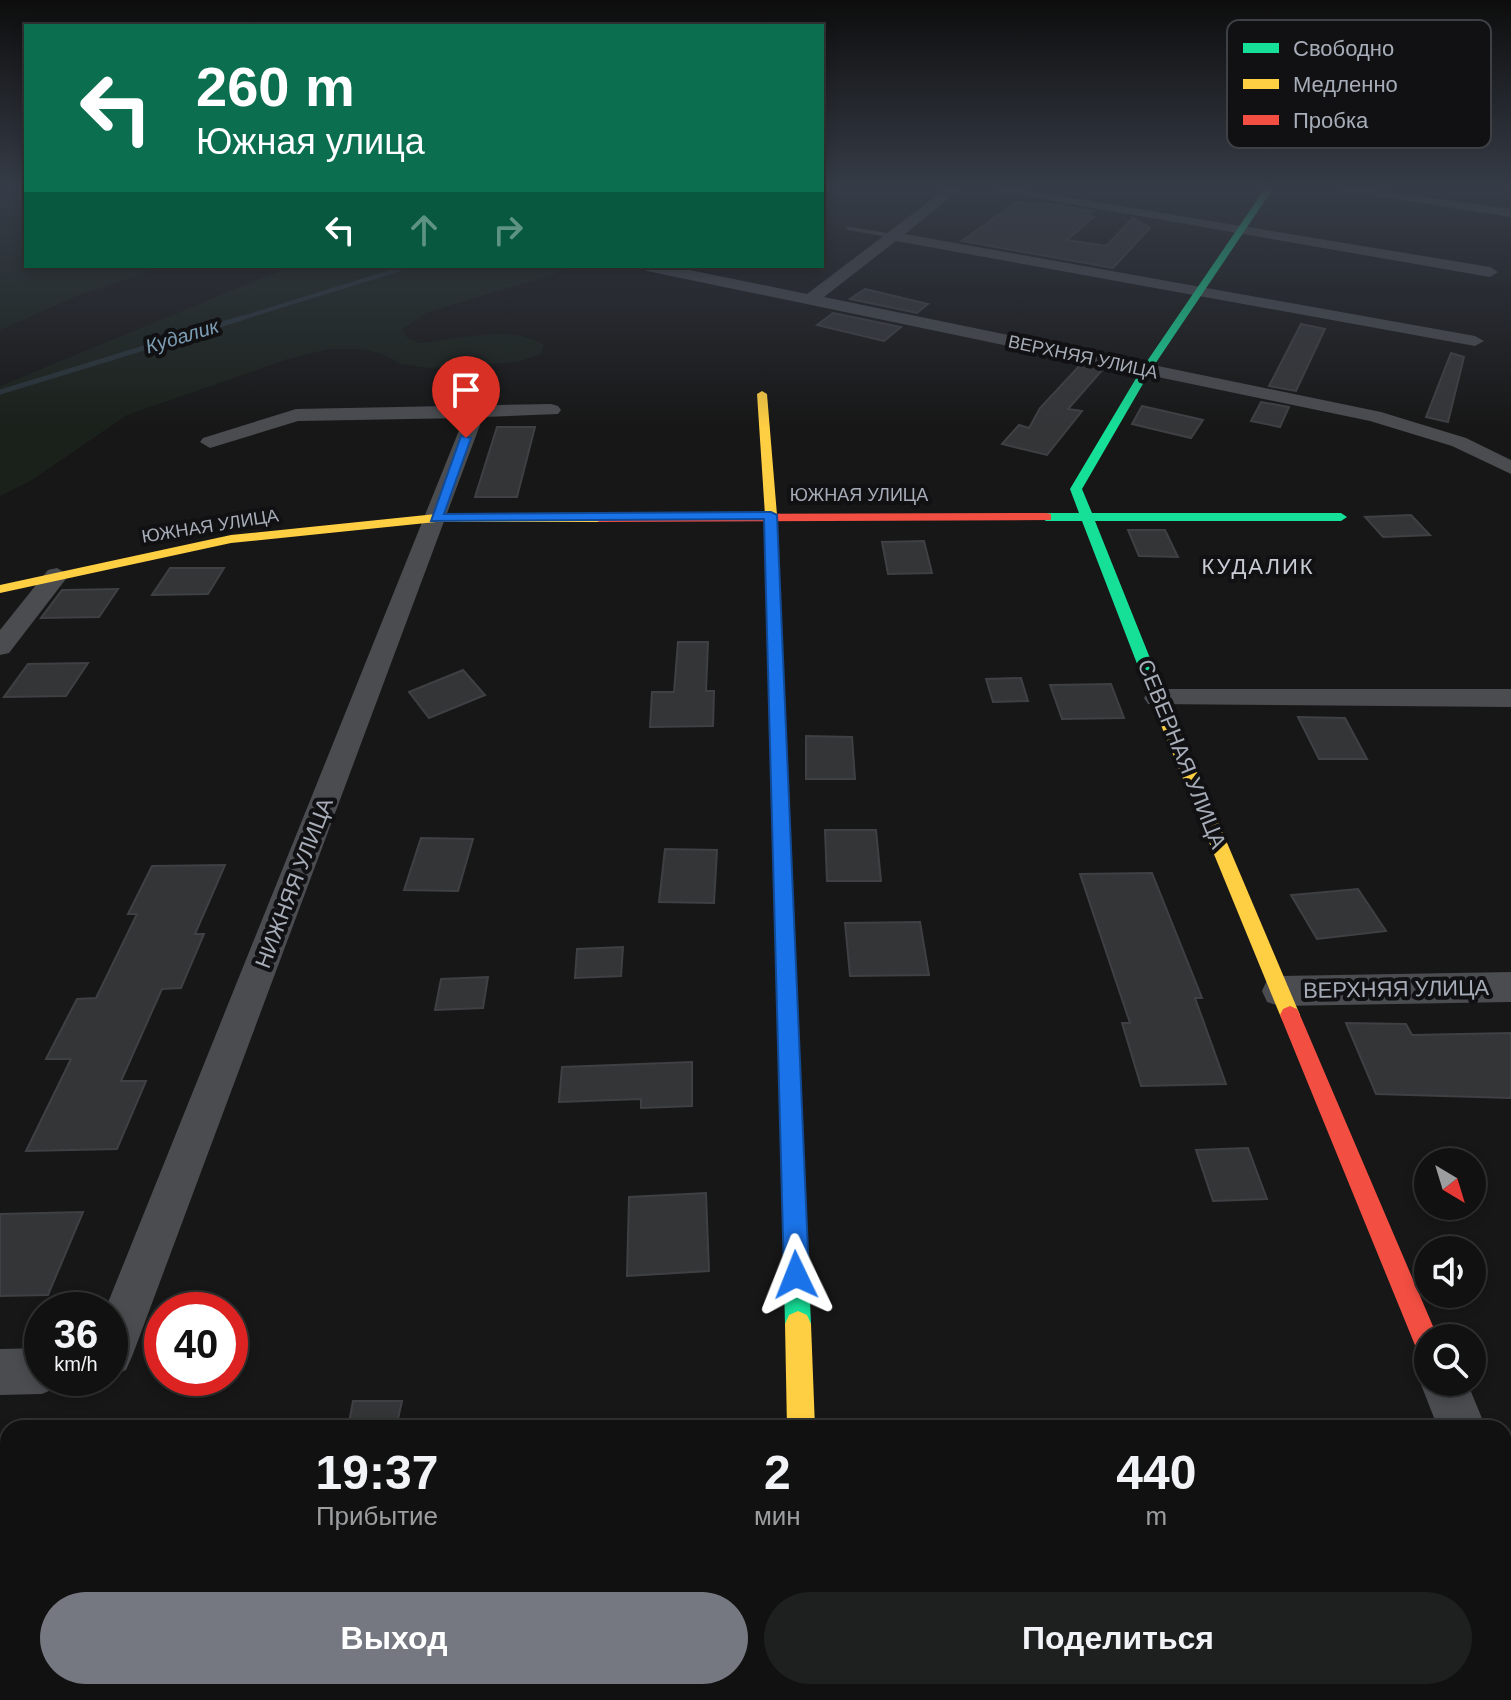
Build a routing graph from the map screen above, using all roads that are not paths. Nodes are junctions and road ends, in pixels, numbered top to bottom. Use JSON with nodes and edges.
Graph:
{"nodes":[{"id":1,"x":663,"y":269,"type":"edge"},
{"id":2,"x":850,"y":269,"type":"edge"},
{"id":3,"x":1073,"y":269,"type":"edge"},
{"id":4,"x":1217,"y":269,"type":"edge"},
{"id":5,"x":1474,"y":269,"type":"edge"},
{"id":6,"x":1490,"y":272,"type":"dead end"},
{"id":7,"x":1201,"y":293,"type":"junction"},
{"id":8,"x":810,"y":300,"type":"junction"},
{"id":9,"x":1475,"y":341,"type":"dead end"},
{"id":10,"x":1146,"y":370,"type":"junction"},
{"id":11,"x":762,"y":394,"type":"dead end"},
{"id":12,"x":551,"y":410,"type":"dead end"},
{"id":13,"x":476,"y":411,"type":"junction"},
{"id":14,"x":210,"y":442,"type":"dead end"},
{"id":15,"x":1511,"y":468,"type":"edge"},
{"id":16,"x":771,"y":515,"type":"junction"},
{"id":17,"x":1083,"y":515,"type":"junction"},
{"id":18,"x":1341,"y":517,"type":"dead end"},
{"id":19,"x":436,"y":518,"type":"junction"},
{"id":20,"x":57,"y":575,"type":"junction"},
{"id":21,"x":0,"y":589,"type":"edge"},
{"id":22,"x":0,"y":647,"type":"edge"},
{"id":23,"x":1158,"y":698,"type":"junction"},
{"id":24,"x":1511,"y":698,"type":"edge"},
{"id":25,"x":1511,"y":987,"type":"edge"},
{"id":26,"x":1280,"y":991,"type":"junction"},
{"id":27,"x":128,"y":1308,"type":"edge"},
{"id":28,"x":1419,"y":1324,"type":"edge"},
{"id":29,"x":24,"y":1371,"type":"edge"},
{"id":30,"x":0,"y":1372,"type":"edge"},
{"id":31,"x":1449,"y":1396,"type":"edge"},
{"id":32,"x":801,"y":1420,"type":"edge"},
{"id":33,"x":1459,"y":1420,"type":"edge"}],
"edges":[{"from":1,"to":8,"type":"street","name":"ВЕРХНЯЯ УЛИЦА"},
{"from":2,"to":8,"type":"street"},
{"from":3,"to":7,"type":"street"},
{"from":4,"to":7,"type":"street","name":"СЕВЕРНАЯ УЛИЦА"},
{"from":5,"to":6,"type":"street"},
{"from":7,"to":9,"type":"street"},
{"from":7,"to":10,"type":"street","name":"СЕВЕРНАЯ УЛИЦА"},
{"from":8,"to":10,"type":"street","name":"ВЕРХНЯЯ УЛИЦА"},
{"from":10,"to":15,"type":"street","name":"ВЕРХНЯЯ УЛИЦА"},
{"from":10,"to":17,"type":"street","name":"СЕВЕРНАЯ УЛИЦА"},
{"from":11,"to":16,"type":"street"},
{"from":12,"to":13,"type":"street"},
{"from":13,"to":14,"type":"street"},
{"from":13,"to":19,"type":"street","name":"НИЖНЯЯ УЛИЦА"},
{"from":16,"to":17,"type":"street","name":"ЮЖНАЯ УЛИЦА"},
{"from":16,"to":19,"type":"street","name":"ЮЖНАЯ УЛИЦА"},
{"from":16,"to":32,"type":"street"},
{"from":17,"to":18,"type":"street","name":"ЮЖНАЯ УЛИЦА"},
{"from":17,"to":23,"type":"street","name":"СЕВЕРНАЯ УЛИЦА"},
{"from":19,"to":20,"type":"street","name":"ЮЖНАЯ УЛИЦА"},
{"from":19,"to":27,"type":"street","name":"НИЖНЯЯ УЛИЦА"},
{"from":20,"to":21,"type":"street","name":"ЮЖНАЯ УЛИЦА"},
{"from":20,"to":22,"type":"street"},
{"from":23,"to":24,"type":"street"},
{"from":23,"to":26,"type":"street","name":"СЕВЕРНАЯ УЛИЦА"},
{"from":25,"to":26,"type":"street","name":"ВЕРХНЯЯ УЛИЦА"},
{"from":26,"to":28,"type":"street","name":"СЕВЕРНАЯ УЛИЦА"},
{"from":29,"to":30,"type":"street"},
{"from":31,"to":33,"type":"street"}]}
